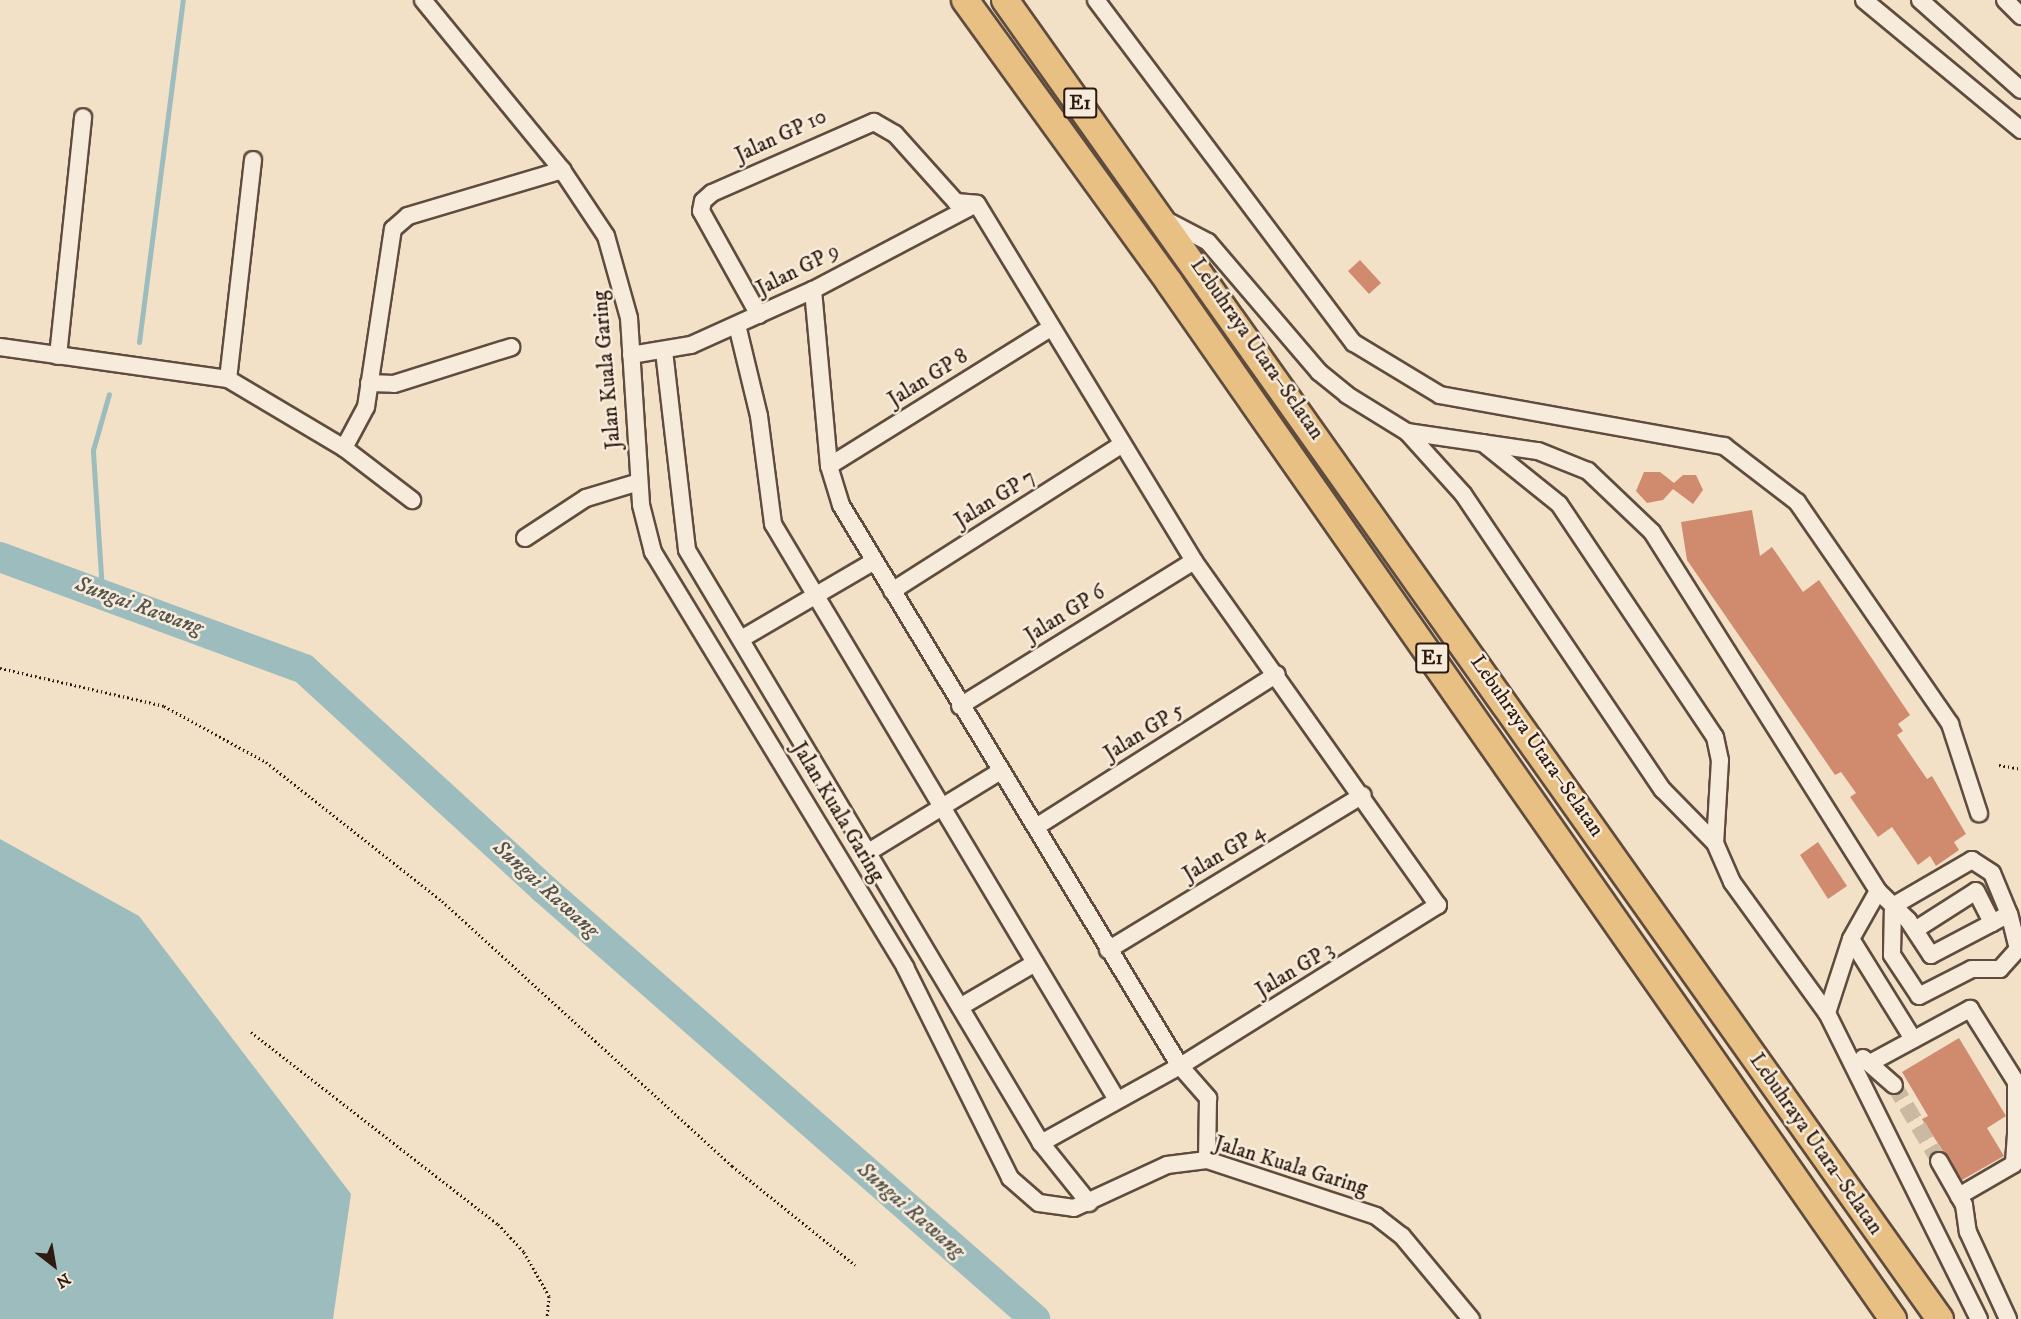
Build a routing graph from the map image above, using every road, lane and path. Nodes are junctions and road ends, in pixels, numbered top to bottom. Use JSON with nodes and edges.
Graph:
{"nodes":[{"id":1,"x":423,"y":0,"type":"edge"},
{"id":2,"x":965,"y":0,"type":"edge"},
{"id":3,"x":1005,"y":0,"type":"edge"},
{"id":4,"x":1096,"y":0,"type":"edge"},
{"id":5,"x":1864,"y":0,"type":"edge"},
{"id":6,"x":1920,"y":0,"type":"edge"},
{"id":7,"x":2005,"y":0,"type":"edge"},
{"id":8,"x":2021,"y":16,"type":"edge"},
{"id":9,"x":2021,"y":90,"type":"edge"},
{"id":10,"x":83,"y":117,"type":"dead end"},
{"id":11,"x":2021,"y":130,"type":"edge"},
{"id":12,"x":254,"y":160,"type":"dead end"},
{"id":13,"x":562,"y":170,"type":"junction"},
{"id":14,"x":977,"y":204,"type":"junction"},
{"id":15,"x":1166,"y":220,"type":"junction"},
{"id":16,"x":813,"y":290,"type":"junction"},
{"id":17,"x":759,"y":315,"type":"junction"},
{"id":18,"x":737,"y":325,"type":"junction"},
{"id":19,"x":1051,"y":328,"type":"junction"},
{"id":20,"x":0,"y":347,"type":"edge"},
{"id":21,"x":511,"y":347,"type":"dead end"},
{"id":22,"x":664,"y":351,"type":"junction"},
{"id":23,"x":631,"y":355,"type":"junction"},
{"id":24,"x":58,"y":356,"type":"junction"},
{"id":25,"x":228,"y":379,"type":"junction"},
{"id":26,"x":369,"y":383,"type":"junction"},
{"id":27,"x":1407,"y":432,"type":"junction"},
{"id":28,"x":1482,"y":443,"type":"junction"},
{"id":29,"x":1121,"y":445,"type":"junction"},
{"id":30,"x":344,"y":448,"type":"junction"},
{"id":31,"x":829,"y":466,"type":"junction"},
{"id":32,"x":639,"y":482,"type":"junction"},
{"id":33,"x":412,"y":500,"type":"dead end"},
{"id":34,"x":525,"y":538,"type":"dead end"},
{"id":35,"x":1194,"y":561,"type":"junction"},
{"id":36,"x":873,"y":562,"type":"junction"},
{"id":37,"x":892,"y":591,"type":"junction"},
{"id":38,"x":813,"y":595,"type":"junction"},
{"id":39,"x":741,"y":639,"type":"junction"},
{"id":40,"x":0,"y":668,"type":"edge"},
{"id":41,"x":1277,"y":674,"type":"junction"},
{"id":42,"x":960,"y":706,"type":"junction"},
{"id":43,"x":1999,"y":765,"type":"dead end"},
{"id":44,"x":2021,"y":769,"type":"edge"},
{"id":45,"x":1001,"y":771,"type":"junction"},
{"id":46,"x":1363,"y":795,"type":"junction"},
{"id":47,"x":944,"y":806,"type":"junction"},
{"id":48,"x":1979,"y":813,"type":"dead end"},
{"id":49,"x":1036,"y":827,"type":"junction"},
{"id":50,"x":1715,"y":843,"type":"junction"},
{"id":51,"x":867,"y":853,"type":"junction"},
{"id":52,"x":1878,"y":891,"type":"junction"},
{"id":53,"x":1893,"y":906,"type":"junction"},
{"id":54,"x":2009,"y":914,"type":"junction"},
{"id":55,"x":1992,"y":922,"type":"junction"},
{"id":56,"x":1915,"y":930,"type":"junction"},
{"id":57,"x":1851,"y":939,"type":"junction"},
{"id":58,"x":1108,"y":950,"type":"junction"},
{"id":59,"x":1035,"y":963,"type":"junction"},
{"id":60,"x":960,"y":1007,"type":"junction"},
{"id":61,"x":1827,"y":1013,"type":"junction"},
{"id":62,"x":251,"y":1032,"type":"dead end"},
{"id":63,"x":1913,"y":1039,"type":"junction"},
{"id":64,"x":1845,"y":1045,"type":"junction"},
{"id":65,"x":1870,"y":1063,"type":"junction"},
{"id":66,"x":1180,"y":1066,"type":"junction"},
{"id":67,"x":1894,"y":1085,"type":"tunnel mouth"},
{"id":68,"x":1116,"y":1098,"type":"junction"},
{"id":69,"x":1041,"y":1143,"type":"junction"},
{"id":70,"x":1207,"y":1160,"type":"junction"},
{"id":71,"x":1939,"y":1161,"type":"tunnel mouth"},
{"id":72,"x":1959,"y":1196,"type":"junction"},
{"id":73,"x":1089,"y":1203,"type":"junction"},
{"id":74,"x":855,"y":1265,"type":"dead end"},
{"id":75,"x":547,"y":1319,"type":"edge"},
{"id":76,"x":1471,"y":1319,"type":"edge"},
{"id":77,"x":1893,"y":1319,"type":"edge"},
{"id":78,"x":1940,"y":1319,"type":"edge"},
{"id":79,"x":1979,"y":1319,"type":"edge"},
{"id":80,"x":2008,"y":1319,"type":"edge"}],
"edges":[{"from":1,"to":13,"type":"street","name":"Jalan Kuala Garing"},
{"from":2,"to":77,"type":"highway","name":"Lebuhraya Utara–Selatan","number":"E1"},
{"from":3,"to":15,"type":"highway","name":"Lebuhraya Utara–Selatan","number":"E1"},
{"from":4,"to":48,"type":"street"},
{"from":5,"to":11,"type":"street"},
{"from":6,"to":9,"type":"street"},
{"from":7,"to":8,"type":"street"},
{"from":10,"to":24,"type":"street"},
{"from":12,"to":25,"type":"street"},
{"from":13,"to":23,"type":"street","name":"Jalan Kuala Garing"},
{"from":13,"to":26,"type":"street"},
{"from":14,"to":16,"type":"street","name":"Jalan GP 9"},
{"from":14,"to":17,"type":"street","name":"Jalan GP 10"},
{"from":14,"to":19,"type":"street"},
{"from":15,"to":27,"type":"street"},
{"from":15,"to":78,"type":"highway","name":"Lebuhraya Utara–Selatan","number":"E1"},
{"from":16,"to":17,"type":"street","name":"Jalan GP 9"},
{"from":16,"to":31,"type":"street"},
{"from":17,"to":18,"type":"street","name":"Jalan GP 9"},
{"from":18,"to":22,"type":"street","name":"Jalan GP 9"},
{"from":18,"to":38,"type":"street"},
{"from":19,"to":29,"type":"street"},
{"from":19,"to":31,"type":"street","name":"Jalan GP 8"},
{"from":20,"to":24,"type":"street"},
{"from":21,"to":26,"type":"street"},
{"from":22,"to":23,"type":"street","name":"Jalan GP 9"},
{"from":22,"to":39,"type":"street"},
{"from":23,"to":32,"type":"street","name":"Jalan Kuala Garing"},
{"from":24,"to":25,"type":"street"},
{"from":25,"to":30,"type":"street"},
{"from":26,"to":30,"type":"street"},
{"from":27,"to":28,"type":"street"},
{"from":27,"to":50,"type":"street"},
{"from":28,"to":50,"type":"street"},
{"from":28,"to":52,"type":"street"},
{"from":29,"to":35,"type":"street"},
{"from":29,"to":37,"type":"street","name":"Jalan GP 7"},
{"from":30,"to":33,"type":"street"},
{"from":31,"to":36,"type":"street"},
{"from":32,"to":34,"type":"street"},
{"from":32,"to":73,"type":"street","name":"Jalan Kuala Garing"},
{"from":35,"to":41,"type":"street"},
{"from":35,"to":42,"type":"street","name":"Jalan GP 6"},
{"from":36,"to":37,"type":"street"},
{"from":36,"to":38,"type":"street"},
{"from":37,"to":42,"type":"street"},
{"from":38,"to":39,"type":"street"},
{"from":38,"to":47,"type":"street"},
{"from":39,"to":51,"type":"street"},
{"from":40,"to":74,"type":"path"},
{"from":41,"to":46,"type":"street"},
{"from":41,"to":49,"type":"street","name":"Jalan GP 5"},
{"from":42,"to":45,"type":"street"},
{"from":43,"to":44,"type":"path"},
{"from":45,"to":47,"type":"street"},
{"from":45,"to":49,"type":"street"},
{"from":46,"to":58,"type":"street","name":"Jalan GP 4"},
{"from":46,"to":66,"type":"street","name":"Jalan GP 3"},
{"from":47,"to":51,"type":"street"},
{"from":47,"to":59,"type":"street"},
{"from":49,"to":58,"type":"street"},
{"from":50,"to":61,"type":"street"},
{"from":51,"to":60,"type":"street"},
{"from":52,"to":53,"type":"street"},
{"from":52,"to":57,"type":"street"},
{"from":53,"to":54,"type":"street"},
{"from":53,"to":54,"type":"street"},
{"from":53,"to":56,"type":"street"},
{"from":54,"to":55,"type":"street"},
{"from":55,"to":56,"type":"street"},
{"from":55,"to":56,"type":"street"},
{"from":57,"to":61,"type":"street"},
{"from":57,"to":63,"type":"street"},
{"from":58,"to":66,"type":"street"},
{"from":59,"to":60,"type":"street"},
{"from":59,"to":68,"type":"street"},
{"from":60,"to":69,"type":"street"},
{"from":61,"to":64,"type":"street"},
{"from":62,"to":75,"type":"path"},
{"from":63,"to":65,"type":"street"},
{"from":63,"to":72,"type":"street"},
{"from":64,"to":65,"type":"street"},
{"from":64,"to":79,"type":"street"},
{"from":65,"to":67,"type":"street"},
{"from":66,"to":68,"type":"street","name":"Jalan GP 3"},
{"from":66,"to":70,"type":"street"},
{"from":68,"to":69,"type":"street","name":"Jalan GP 3"},
{"from":69,"to":73,"type":"street"},
{"from":70,"to":73,"type":"street","name":"Jalan Kuala Garing"},
{"from":70,"to":76,"type":"street","name":"Jalan Kuala Garing"},
{"from":71,"to":72,"type":"street"},
{"from":72,"to":80,"type":"street"}]}
